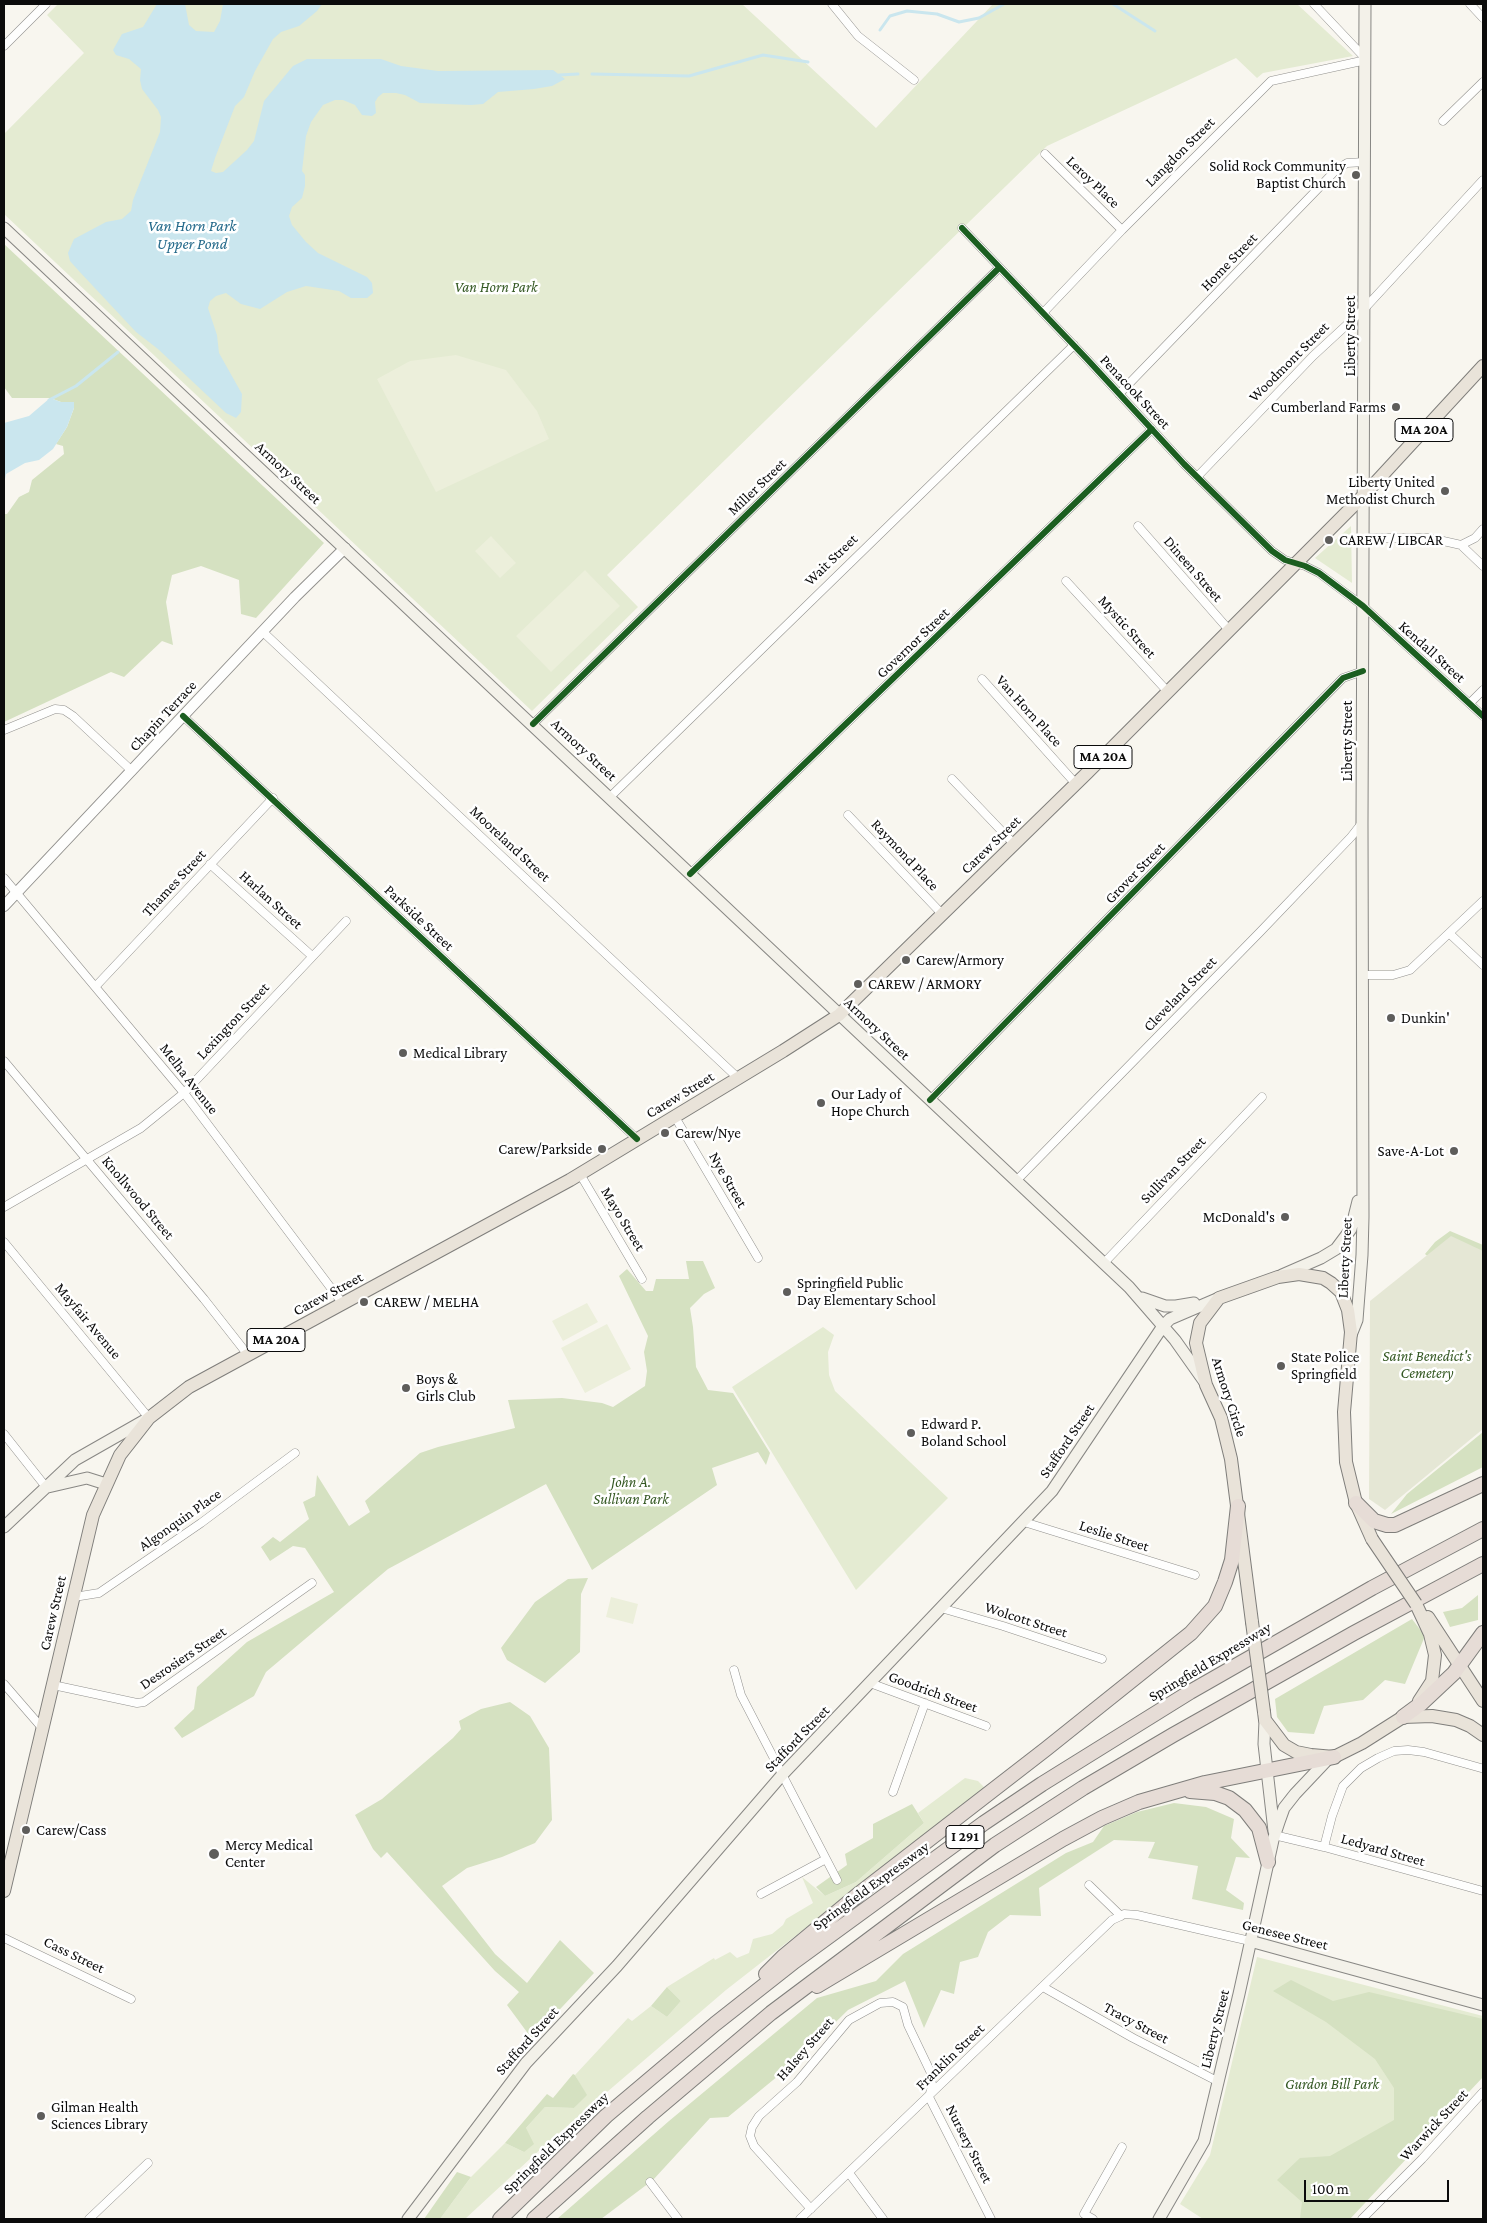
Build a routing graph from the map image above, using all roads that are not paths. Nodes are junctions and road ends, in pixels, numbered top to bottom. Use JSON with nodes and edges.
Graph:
{"nodes":[{"id":1,"x":46,"y":4,"type":"edge"},
{"id":2,"x":832,"y":4,"type":"edge"},
{"id":3,"x":1314,"y":4,"type":"edge"},
{"id":4,"x":1366,"y":4,"type":"edge"},
{"id":5,"x":1470,"y":4,"type":"edge"},
{"id":6,"x":1483,"y":18,"type":"edge"},
{"id":7,"x":4,"y":46,"type":"edge"},
{"id":8,"x":1366,"y":60,"type":"junction"},
{"id":9,"x":914,"y":80,"type":"dead end"},
{"id":10,"x":1483,"y":82,"type":"edge"},
{"id":11,"x":1444,"y":121,"type":"dead end"},
{"id":12,"x":1045,"y":154,"type":"dead end"},
{"id":13,"x":1365,"y":162,"type":"junction"},
{"id":14,"x":1483,"y":180,"type":"edge"},
{"id":15,"x":4,"y":228,"type":"edge"},
{"id":16,"x":962,"y":228,"type":"dead end"},
{"id":17,"x":1122,"y":230,"type":"junction"},
{"id":18,"x":999,"y":268,"type":"junction"},
{"id":19,"x":1365,"y":308,"type":"junction"},
{"id":20,"x":1042,"y":313,"type":"junction"},
{"id":21,"x":1074,"y":345,"type":"junction"},
{"id":22,"x":1483,"y":366,"type":"edge"},
{"id":23,"x":1119,"y":394,"type":"junction"},
{"id":24,"x":1152,"y":429,"type":"junction"},
{"id":25,"x":1196,"y":477,"type":"junction"},
{"id":26,"x":1364,"y":495,"type":"junction"},
{"id":27,"x":1138,"y":526,"type":"dead end"},
{"id":28,"x":1483,"y":529,"type":"edge"},
{"id":29,"x":1364,"y":538,"type":"junction"},
{"id":30,"x":1461,"y":544,"type":"junction"},
{"id":31,"x":346,"y":548,"type":"junction"},
{"id":32,"x":1296,"y":562,"type":"junction"},
{"id":33,"x":1483,"y":566,"type":"edge"},
{"id":34,"x":1066,"y":581,"type":"dead end"},
{"id":35,"x":1364,"y":606,"type":"junction"},
{"id":36,"x":1229,"y":630,"type":"junction"},
{"id":37,"x":262,"y":632,"type":"junction"},
{"id":38,"x":1363,"y":671,"type":"junction"},
{"id":39,"x":982,"y":679,"type":"dead end"},
{"id":40,"x":1483,"y":690,"type":"edge"},
{"id":41,"x":1168,"y":692,"type":"junction"},
{"id":42,"x":1470,"y":703,"type":"junction"},
{"id":43,"x":184,"y":716,"type":"junction"},
{"id":44,"x":1483,"y":716,"type":"edge"},
{"id":45,"x":533,"y":724,"type":"junction"},
{"id":46,"x":4,"y":730,"type":"edge"},
{"id":47,"x":132,"y":771,"type":"junction"},
{"id":48,"x":952,"y":778,"type":"dead end"},
{"id":49,"x":1076,"y":784,"type":"junction"},
{"id":50,"x":610,"y":797,"type":"junction"},
{"id":51,"x":273,"y":798,"type":"junction"},
{"id":52,"x":848,"y":814,"type":"dead end"},
{"id":53,"x":1362,"y":824,"type":"junction"},
{"id":54,"x":1014,"y":844,"type":"junction"},
{"id":55,"x":210,"y":864,"type":"junction"},
{"id":56,"x":690,"y":874,"type":"junction"},
{"id":57,"x":4,"y":878,"type":"edge"},
{"id":58,"x":16,"y":893,"type":"junction"},
{"id":59,"x":1483,"y":901,"type":"edge"},
{"id":60,"x":4,"y":906,"type":"edge"},
{"id":61,"x":942,"y":914,"type":"junction"},
{"id":62,"x":346,"y":921,"type":"dead end"},
{"id":63,"x":1450,"y":934,"type":"junction"},
{"id":64,"x":312,"y":956,"type":"junction"},
{"id":65,"x":1483,"y":964,"type":"edge"},
{"id":66,"x":1362,"y":975,"type":"junction"},
{"id":67,"x":96,"y":986,"type":"junction"},
{"id":68,"x":839,"y":1015,"type":"junction"},
{"id":69,"x":4,"y":1062,"type":"edge"},
{"id":70,"x":738,"y":1078,"type":"junction"},
{"id":71,"x":184,"y":1093,"type":"junction"},
{"id":72,"x":1262,"y":1097,"type":"dead end"},
{"id":73,"x":930,"y":1100,"type":"junction"},
{"id":74,"x":675,"y":1117,"type":"junction"},
{"id":75,"x":637,"y":1140,"type":"junction"},
{"id":76,"x":87,"y":1159,"type":"junction"},
{"id":77,"x":580,"y":1174,"type":"junction"},
{"id":78,"x":1361,"y":1179,"type":"junction"},
{"id":79,"x":1016,"y":1181,"type":"junction"},
{"id":80,"x":4,"y":1207,"type":"edge"},
{"id":81,"x":4,"y":1242,"type":"edge"},
{"id":82,"x":758,"y":1258,"type":"dead end"},
{"id":83,"x":1104,"y":1262,"type":"junction"},
{"id":84,"x":1278,"y":1277,"type":"junction"},
{"id":85,"x":642,"y":1279,"type":"dead end"},
{"id":86,"x":1140,"y":1297,"type":"junction"},
{"id":87,"x":1220,"y":1298,"type":"junction"},
{"id":88,"x":1206,"y":1303,"type":"junction"},
{"id":89,"x":343,"y":1304,"type":"junction"},
{"id":90,"x":1163,"y":1326,"type":"junction"},
{"id":91,"x":1351,"y":1337,"type":"junction"},
{"id":92,"x":248,"y":1355,"type":"junction"},
{"id":93,"x":1206,"y":1385,"type":"junction"},
{"id":94,"x":149,"y":1418,"type":"junction"},
{"id":95,"x":4,"y":1434,"type":"edge"},
{"id":96,"x":295,"y":1452,"type":"dead end"},
{"id":97,"x":106,"y":1484,"type":"junction"},
{"id":98,"x":1483,"y":1484,"type":"edge"},
{"id":99,"x":46,"y":1487,"type":"junction"},
{"id":100,"x":1356,"y":1503,"type":"junction"},
{"id":101,"x":1238,"y":1506,"type":"junction"},
{"id":102,"x":1024,"y":1522,"type":"junction"},
{"id":103,"x":4,"y":1527,"type":"edge"},
{"id":104,"x":1483,"y":1529,"type":"edge"},
{"id":105,"x":1483,"y":1564,"type":"edge"},
{"id":106,"x":1195,"y":1575,"type":"dead end"},
{"id":107,"x":312,"y":1583,"type":"dead end"},
{"id":108,"x":74,"y":1597,"type":"junction"},
{"id":109,"x":941,"y":1608,"type":"junction"},
{"id":110,"x":1427,"y":1621,"type":"junction"},
{"id":111,"x":1483,"y":1633,"type":"edge"},
{"id":112,"x":1102,"y":1659,"type":"dead end"},
{"id":113,"x":1461,"y":1666,"type":"junction"},
{"id":114,"x":734,"y":1670,"type":"dead end"},
{"id":115,"x":870,"y":1683,"type":"junction"},
{"id":116,"x":4,"y":1684,"type":"edge"},
{"id":117,"x":53,"y":1685,"type":"junction"},
{"id":118,"x":1483,"y":1701,"type":"edge"},
{"id":119,"x":925,"y":1703,"type":"junction"},
{"id":120,"x":1406,"y":1715,"type":"junction"},
{"id":121,"x":1264,"y":1716,"type":"junction"},
{"id":122,"x":986,"y":1726,"type":"dead end"},
{"id":123,"x":42,"y":1729,"type":"junction"},
{"id":124,"x":1483,"y":1735,"type":"edge"},
{"id":125,"x":1331,"y":1757,"type":"junction"},
{"id":126,"x":1481,"y":1768,"type":"dead end"},
{"id":127,"x":1268,"y":1770,"type":"junction"},
{"id":128,"x":782,"y":1776,"type":"junction"},
{"id":129,"x":1177,"y":1791,"type":"junction"},
{"id":130,"x":893,"y":1792,"type":"dead end"},
{"id":131,"x":1274,"y":1835,"type":"junction"},
{"id":132,"x":1324,"y":1847,"type":"junction"},
{"id":133,"x":826,"y":1859,"type":"junction"},
{"id":134,"x":1268,"y":1862,"type":"junction"},
{"id":135,"x":838,"y":1880,"type":"dead end"},
{"id":136,"x":1088,"y":1885,"type":"dead end"},
{"id":137,"x":4,"y":1891,"type":"edge"},
{"id":138,"x":1483,"y":1891,"type":"edge"},
{"id":139,"x":761,"y":1894,"type":"dead end"},
{"id":140,"x":1121,"y":1916,"type":"junction"},
{"id":141,"x":4,"y":1938,"type":"edge"},
{"id":142,"x":1250,"y":1941,"type":"junction"},
{"id":143,"x":1043,"y":1987,"type":"junction"},
{"id":144,"x":131,"y":1999,"type":"dead end"},
{"id":145,"x":893,"y":2002,"type":"joint"},
{"id":146,"x":1483,"y":2004,"type":"edge"},
{"id":147,"x":771,"y":2013,"type":"junction"},
{"id":148,"x":726,"y":2015,"type":"junction"},
{"id":149,"x":1217,"y":2080,"type":"junction"},
{"id":150,"x":1483,"y":2092,"type":"edge"},
{"id":151,"x":929,"y":2097,"type":"junction"},
{"id":152,"x":1122,"y":2147,"type":"dead end"},
{"id":153,"x":148,"y":2163,"type":"dead end"},
{"id":154,"x":848,"y":2173,"type":"junction"},
{"id":155,"x":650,"y":2182,"type":"dead end"},
{"id":156,"x":811,"y":2209,"type":"junction"},
{"id":157,"x":1083,"y":2217,"type":"edge"},
{"id":158,"x":89,"y":2219,"type":"edge"},
{"id":159,"x":408,"y":2219,"type":"edge"},
{"id":160,"x":500,"y":2219,"type":"edge"},
{"id":161,"x":534,"y":2219,"type":"edge"},
{"id":162,"x":678,"y":2219,"type":"edge"},
{"id":163,"x":800,"y":2219,"type":"edge"},
{"id":164,"x":883,"y":2219,"type":"edge"},
{"id":165,"x":991,"y":2219,"type":"edge"},
{"id":166,"x":1093,"y":2219,"type":"edge"},
{"id":167,"x":1158,"y":2219,"type":"edge"},
{"id":168,"x":1362,"y":2219,"type":"edge"}],
"edges":[{"from":1,"to":7,"type":"street"},
{"from":2,"to":9,"type":"street"},
{"from":3,"to":8,"type":"street"},
{"from":4,"to":8,"type":"main road","name":"Liberty Street"},
{"from":5,"to":6,"type":"street"},
{"from":8,"to":13,"type":"main road","name":"Liberty Street"},
{"from":8,"to":17,"type":"street","name":"Langdon Street"},
{"from":10,"to":11,"type":"street"},
{"from":12,"to":17,"type":"street","name":"Leroy Place"},
{"from":13,"to":19,"type":"main road","name":"Liberty Street"},
{"from":13,"to":23,"type":"street","name":"Home Street"},
{"from":14,"to":19,"type":"street","name":"Woodmont Street"},
{"from":15,"to":31,"type":"main road","name":"Armory Street"},
{"from":16,"to":18,"type":"street","name":"Penacook Street"},
{"from":17,"to":20,"type":"street","name":"Langdon Street"},
{"from":18,"to":20,"type":"street","name":"Penacook Street"},
{"from":18,"to":45,"type":"street","name":"Miller Street"},
{"from":19,"to":25,"type":"street","name":"Woodmont Street"},
{"from":19,"to":26,"type":"main road","name":"Liberty Street"},
{"from":20,"to":21,"type":"street","name":"Penacook Street"},
{"from":21,"to":23,"type":"street","name":"Penacook Street"},
{"from":21,"to":50,"type":"street","name":"Wait Street"},
{"from":22,"to":26,"type":"main road","name":"Carew Street","number":"MA 20A"},
{"from":23,"to":24,"type":"street","name":"Penacook Street"},
{"from":24,"to":25,"type":"street","name":"Penacook Street"},
{"from":24,"to":56,"type":"street","name":"Governor Street"},
{"from":25,"to":32,"type":"street","name":"Penacook Street"},
{"from":26,"to":29,"type":"main road","name":"Liberty Street"},
{"from":26,"to":32,"type":"main road","name":"Carew Street","number":"MA 20A"},
{"from":27,"to":36,"type":"street","name":"Dineen Street"},
{"from":28,"to":30,"type":"street"},
{"from":29,"to":30,"type":"street"},
{"from":29,"to":35,"type":"main road","name":"Liberty Street"},
{"from":30,"to":33,"type":"street"},
{"from":31,"to":37,"type":"street","name":"Chapin Terrace"},
{"from":31,"to":45,"type":"main road","name":"Armory Street"},
{"from":32,"to":35,"type":"street","name":"Kendall Street"},
{"from":32,"to":36,"type":"main road","name":"Carew Street","number":"MA 20A"},
{"from":34,"to":41,"type":"street","name":"Mystic Street"},
{"from":35,"to":38,"type":"main road","name":"Liberty Street"},
{"from":35,"to":42,"type":"street","name":"Kendall Street"},
{"from":36,"to":41,"type":"main road","name":"Carew Street","number":"MA 20A"},
{"from":37,"to":43,"type":"street","name":"Chapin Terrace"},
{"from":37,"to":70,"type":"street","name":"Mooreland Street"},
{"from":38,"to":53,"type":"main road","name":"Liberty Street"},
{"from":38,"to":73,"type":"street","name":"Grover Street"},
{"from":39,"to":49,"type":"street","name":"Van Horn Place"},
{"from":40,"to":42,"type":"street"},
{"from":41,"to":49,"type":"main road","name":"Carew Street","number":"MA 20A"},
{"from":42,"to":44,"type":"street","name":"Kendall Street"},
{"from":43,"to":47,"type":"street","name":"Chapin Terrace"},
{"from":43,"to":51,"type":"street","name":"Parkside Street"},
{"from":45,"to":50,"type":"main road","name":"Armory Street"},
{"from":46,"to":47,"type":"street"},
{"from":47,"to":58,"type":"street","name":"Chapin Terrace"},
{"from":48,"to":54,"type":"street"},
{"from":49,"to":54,"type":"main road","name":"Carew Street","number":"MA 20A"},
{"from":50,"to":56,"type":"main road","name":"Armory Street"},
{"from":51,"to":55,"type":"street","name":"Thames Street"},
{"from":51,"to":75,"type":"street","name":"Parkside Street"},
{"from":52,"to":61,"type":"street","name":"Raymond Place"},
{"from":53,"to":66,"type":"main road","name":"Liberty Street"},
{"from":53,"to":79,"type":"street","name":"Cleveland Street"},
{"from":54,"to":61,"type":"main road","name":"Carew Street","number":"MA 20A"},
{"from":55,"to":64,"type":"street","name":"Harlan Street"},
{"from":55,"to":67,"type":"street","name":"Thames Street"},
{"from":56,"to":68,"type":"main road","name":"Armory Street"},
{"from":57,"to":58,"type":"street","name":"Melha Avenue"},
{"from":58,"to":60,"type":"street","name":"Chapin Terrace"},
{"from":58,"to":67,"type":"street","name":"Melha Avenue"},
{"from":59,"to":63,"type":"street"},
{"from":61,"to":68,"type":"main road","name":"Carew Street","number":"MA 20A"},
{"from":62,"to":64,"type":"street","name":"Lexington Street"},
{"from":63,"to":65,"type":"street"},
{"from":63,"to":66,"type":"street"},
{"from":64,"to":71,"type":"street","name":"Lexington Street"},
{"from":66,"to":78,"type":"main road","name":"Liberty Street"},
{"from":67,"to":71,"type":"street","name":"Melha Avenue"},
{"from":68,"to":70,"type":"main road","name":"Carew Street","number":"MA 20A"},
{"from":68,"to":73,"type":"main road","name":"Armory Street"},
{"from":69,"to":76,"type":"street","name":"Knollwood Street"},
{"from":70,"to":74,"type":"main road","name":"Carew Street","number":"MA 20A"},
{"from":71,"to":76,"type":"street","name":"Lexington Street"},
{"from":71,"to":89,"type":"street","name":"Melha Avenue"},
{"from":72,"to":83,"type":"street","name":"Sullivan Street"},
{"from":73,"to":79,"type":"main road","name":"Armory Street"},
{"from":74,"to":75,"type":"main road","name":"Carew Street","number":"MA 20A"},
{"from":74,"to":82,"type":"street","name":"Nye Street"},
{"from":75,"to":77,"type":"main road","name":"Carew Street","number":"MA 20A"},
{"from":76,"to":80,"type":"street","name":"Lexington Street"},
{"from":76,"to":92,"type":"street","name":"Knollwood Street"},
{"from":77,"to":85,"type":"street","name":"Mayo Street"},
{"from":77,"to":89,"type":"main road","name":"Carew Street","number":"MA 20A"},
{"from":78,"to":84,"type":"main road","name":"Liberty Street"},
{"from":78,"to":91,"type":"main road","name":"Liberty Street"},
{"from":79,"to":83,"type":"main road","name":"Armory Street"},
{"from":81,"to":94,"type":"street","name":"Mayfair Avenue"},
{"from":83,"to":86,"type":"main road","name":"Armory Street"},
{"from":84,"to":87,"type":"main road"},
{"from":84,"to":91,"type":"main road"},
{"from":86,"to":88,"type":"main road","name":"Armory Street"},
{"from":86,"to":90,"type":"main road","name":"Armory Street"},
{"from":87,"to":88,"type":"main road","name":"Stafford Street"},
{"from":87,"to":93,"type":"main road","name":"Armory Circle"},
{"from":88,"to":90,"type":"main road","name":"Stafford Street"},
{"from":89,"to":92,"type":"main road","name":"Carew Street","number":"MA 20A"},
{"from":90,"to":93,"type":"main road","name":"Armory Street"},
{"from":90,"to":102,"type":"main road","name":"Stafford Street"},
{"from":91,"to":100,"type":"main road"},
{"from":92,"to":94,"type":"main road","name":"Carew Street","number":"MA 20A"},
{"from":93,"to":101,"type":"main road","name":"Armory Circle"},
{"from":94,"to":97,"type":"main road","name":"Carew Street","number":"MA 20A"},
{"from":94,"to":99,"type":"main road"},
{"from":95,"to":99,"type":"street"},
{"from":96,"to":108,"type":"street","name":"Algonquin Place"},
{"from":97,"to":99,"type":"main road"},
{"from":97,"to":108,"type":"main road","name":"Carew Street","number":"MA 20A"},
{"from":98,"to":100,"type":"highway"},
{"from":99,"to":103,"type":"main road"},
{"from":100,"to":110,"type":"main road","bridge":true},
{"from":101,"to":121,"type":"main road","name":"Armory Circle","bridge":true},
{"from":101,"to":148,"type":"highway"},
{"from":102,"to":106,"type":"street","name":"Leslie Street"},
{"from":102,"to":109,"type":"main road","name":"Stafford Street"},
{"from":104,"to":148,"type":"highway","name":"Springfield Expressway","number":"I 291"},
{"from":105,"to":147,"type":"highway","number":"I 291"},
{"from":107,"to":117,"type":"street","name":"Desrosiers Street"},
{"from":108,"to":117,"type":"main road","name":"Carew Street","number":"MA 20A"},
{"from":109,"to":112,"type":"street","name":"Wolcott Street"},
{"from":109,"to":115,"type":"main road","name":"Stafford Street"},
{"from":110,"to":113,"type":"main road"},
{"from":110,"to":120,"type":"main road"},
{"from":111,"to":113,"type":"highway"},
{"from":113,"to":118,"type":"main road"},
{"from":113,"to":120,"type":"highway"},
{"from":114,"to":128,"type":"street"},
{"from":115,"to":119,"type":"street","name":"Goodrich Street"},
{"from":115,"to":128,"type":"main road","name":"Stafford Street"},
{"from":116,"to":123,"type":"street"},
{"from":117,"to":123,"type":"main road","name":"Carew Street","number":"MA 20A"},
{"from":119,"to":122,"type":"street","name":"Goodrich Street"},
{"from":119,"to":130,"type":"street"},
{"from":120,"to":124,"type":"main road"},
{"from":120,"to":125,"type":"main road"},
{"from":121,"to":125,"type":"main road","name":"Armory Circle"},
{"from":121,"to":127,"type":"main road","name":"Liberty Street"},
{"from":123,"to":137,"type":"main road","name":"Carew Street","number":"MA 20A"},
{"from":125,"to":127,"type":"highway"},
{"from":125,"to":131,"type":"main road","name":"Liberty Street"},
{"from":126,"to":132,"type":"street"},
{"from":127,"to":129,"type":"highway"},
{"from":127,"to":131,"type":"main road","name":"Liberty Street"},
{"from":128,"to":133,"type":"street"},
{"from":128,"to":159,"type":"main road","name":"Stafford Street"},
{"from":129,"to":134,"type":"highway"},
{"from":129,"to":147,"type":"highway"},
{"from":131,"to":132,"type":"street","name":"Ledyard Street"},
{"from":131,"to":134,"type":"main road","name":"Liberty Street"},
{"from":132,"to":138,"type":"street","name":"Ledyard Street"},
{"from":133,"to":135,"type":"street"},
{"from":133,"to":139,"type":"street"},
{"from":134,"to":142,"type":"main road","name":"Liberty Street"},
{"from":136,"to":140,"type":"street"},
{"from":140,"to":142,"type":"street","name":"Genesee Street"},
{"from":140,"to":143,"type":"street","name":"Franklin Street"},
{"from":141,"to":144,"type":"street","name":"Cass Street"},
{"from":142,"to":146,"type":"main road","name":"Genesee Street"},
{"from":142,"to":149,"type":"main road","name":"Liberty Street"},
{"from":143,"to":149,"type":"street","name":"Tracy Street"},
{"from":143,"to":151,"type":"street","name":"Franklin Street"},
{"from":145,"to":151,"type":"street","name":"Nursery Street"},
{"from":145,"to":156,"type":"street","name":"Halsey Street"},
{"from":147,"to":161,"type":"highway","number":"I 291"},
{"from":148,"to":160,"type":"highway","name":"Springfield Expressway","number":"I 291"},
{"from":149,"to":167,"type":"main road","name":"Liberty Street"},
{"from":150,"to":168,"type":"street","name":"Warwick Street"},
{"from":151,"to":154,"type":"street","name":"Franklin Street"},
{"from":151,"to":165,"type":"street","name":"Nursery Street"},
{"from":152,"to":157,"type":"street"},
{"from":153,"to":158,"type":"street"},
{"from":154,"to":156,"type":"street","name":"Franklin Street"},
{"from":154,"to":164,"type":"street"},
{"from":155,"to":162,"type":"street"},
{"from":156,"to":163,"type":"street","name":"Franklin Street"},
{"from":157,"to":166,"type":"street"}]}
